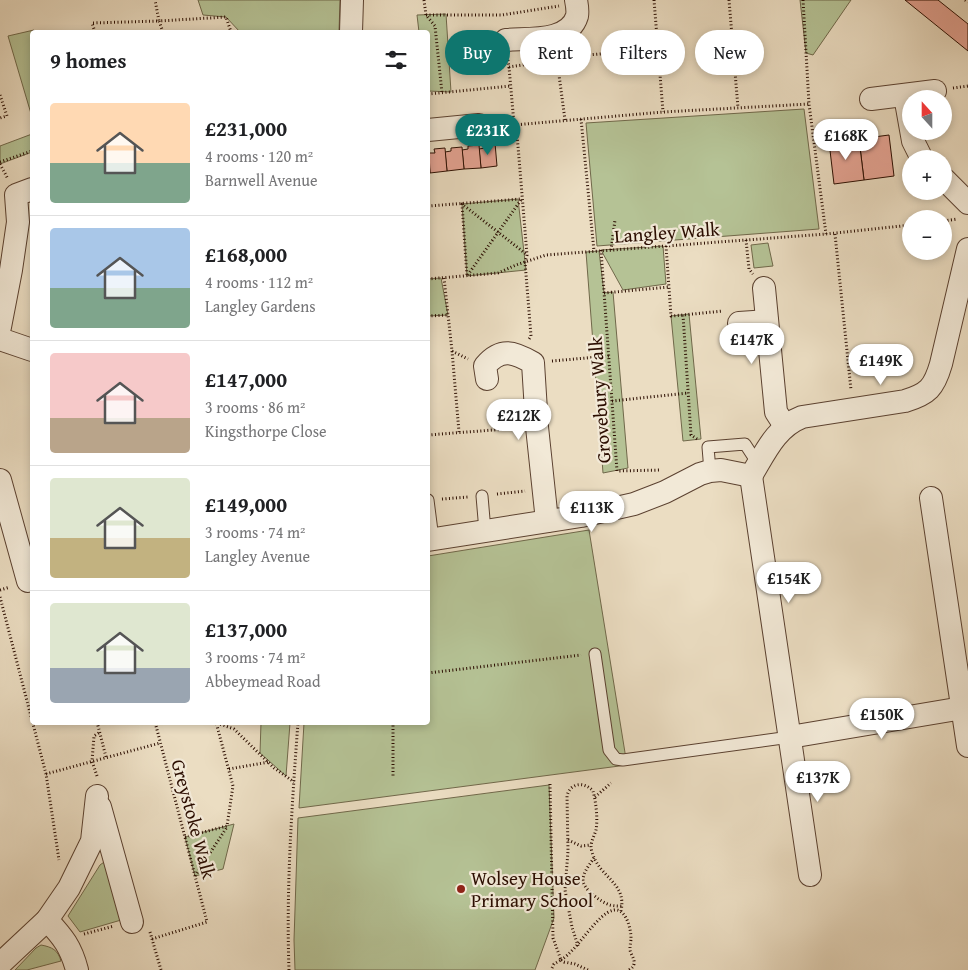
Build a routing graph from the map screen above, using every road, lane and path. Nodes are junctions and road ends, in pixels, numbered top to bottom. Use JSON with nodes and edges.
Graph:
{"nodes":[{"id":1,"x":155,"y":0,"type":"edge"},
{"id":2,"x":352,"y":0,"type":"edge"},
{"id":3,"x":424,"y":0,"type":"edge"},
{"id":4,"x":654,"y":0,"type":"edge"},
{"id":5,"x":729,"y":0,"type":"edge"},
{"id":6,"x":803,"y":0,"type":"edge"},
{"id":7,"x":965,"y":0,"type":"edge"},
{"id":8,"x":576,"y":2,"type":"edge"},
{"id":9,"x":968,"y":2,"type":"edge"},
{"id":10,"x":426,"y":15,"type":"junction"},
{"id":11,"x":159,"y":21,"type":"junction"},
{"id":12,"x":94,"y":30,"type":"edge"},
{"id":13,"x":162,"y":30,"type":"edge"},
{"id":14,"x":230,"y":30,"type":"edge"},
{"id":15,"x":352,"y":30,"type":"edge"},
{"id":16,"x":566,"y":30,"type":"edge"},
{"id":17,"x":656,"y":30,"type":"edge"},
{"id":18,"x":510,"y":75,"type":"edge"},
{"id":19,"x":559,"y":75,"type":"edge"},
{"id":20,"x":659,"y":75,"type":"edge"},
{"id":21,"x":511,"y":86,"type":"dead end"},
{"id":22,"x":442,"y":93,"type":"junction"},
{"id":23,"x":430,"y":94,"type":"edge"},
{"id":24,"x":0,"y":95,"type":"edge"},
{"id":25,"x":902,"y":96,"type":"edge"},
{"id":26,"x":871,"y":99,"type":"dead end"},
{"id":27,"x":808,"y":104,"type":"junction"},
{"id":28,"x":738,"y":108,"type":"junction"},
{"id":29,"x":663,"y":112,"type":"junction"},
{"id":30,"x":0,"y":118,"type":"edge"},
{"id":31,"x":582,"y":119,"type":"junction"},
{"id":32,"x":565,"y":120,"type":"junction"},
{"id":33,"x":479,"y":125,"type":"joint"},
{"id":34,"x":514,"y":125,"type":"junction"},
{"id":35,"x":430,"y":130,"type":"edge"},
{"id":36,"x":515,"y":135,"type":"junction"},
{"id":37,"x":30,"y":151,"type":"edge"},
{"id":38,"x":0,"y":162,"type":"edge"},
{"id":39,"x":952,"y":188,"type":"edge"},
{"id":40,"x":30,"y":190,"type":"edge"},
{"id":41,"x":522,"y":199,"type":"junction"},
{"id":42,"x":968,"y":203,"type":"edge"},
{"id":43,"x":462,"y":204,"type":"junction"},
{"id":44,"x":430,"y":206,"type":"edge"},
{"id":45,"x":615,"y":220,"type":"dead end"},
{"id":46,"x":902,"y":226,"type":"edge"},
{"id":47,"x":498,"y":231,"type":"junction"},
{"id":48,"x":826,"y":234,"type":"junction"},
{"id":49,"x":835,"y":234,"type":"junction"},
{"id":50,"x":746,"y":240,"type":"junction"},
{"id":51,"x":666,"y":246,"type":"junction"},
{"id":52,"x":968,"y":249,"type":"edge"},
{"id":53,"x":601,"y":250,"type":"junction"},
{"id":54,"x":611,"y":250,"type":"junction"},
{"id":55,"x":594,"y":251,"type":"junction"},
{"id":56,"x":527,"y":255,"type":"junction"},
{"id":57,"x":525,"y":262,"type":"junction"},
{"id":58,"x":467,"y":276,"type":"junction"},
{"id":59,"x":444,"y":278,"type":"junction"},
{"id":60,"x":430,"y":279,"type":"edge"},
{"id":61,"x":669,"y":287,"type":"junction"},
{"id":62,"x":764,"y":288,"type":"joint"},
{"id":63,"x":604,"y":293,"type":"junction"},
{"id":64,"x":448,"y":315,"type":"junction"},
{"id":65,"x":683,"y":315,"type":"junction"},
{"id":66,"x":430,"y":316,"type":"edge"},
{"id":67,"x":767,"y":321,"type":"junction"},
{"id":68,"x":739,"y":323,"type":"joint"},
{"id":69,"x":0,"y":327,"type":"edge"},
{"id":70,"x":0,"y":339,"type":"edge"},
{"id":71,"x":30,"y":349,"type":"edge"},
{"id":72,"x":452,"y":351,"type":"junction"},
{"id":73,"x":609,"y":356,"type":"junction"},
{"id":74,"x":526,"y":359,"type":"junction"},
{"id":75,"x":486,"y":373,"type":"joint"},
{"id":76,"x":688,"y":393,"type":"junction"},
{"id":77,"x":612,"y":402,"type":"junction"},
{"id":78,"x":852,"y":410,"type":"junction"},
{"id":79,"x":785,"y":426,"type":"junction"},
{"id":80,"x":537,"y":427,"type":"junction"},
{"id":81,"x":459,"y":432,"type":"junction"},
{"id":82,"x":430,"y":434,"type":"edge"},
{"id":83,"x":708,"y":447,"type":"junction"},
{"id":84,"x":755,"y":470,"type":"junction"},
{"id":85,"x":700,"y":475,"type":"junction"},
{"id":86,"x":0,"y":480,"type":"edge"},
{"id":87,"x":482,"y":496,"type":"dead end"},
{"id":88,"x":931,"y":498,"type":"dead end"},
{"id":89,"x":547,"y":521,"type":"junction"},
{"id":90,"x":485,"y":531,"type":"junction"},
{"id":91,"x":430,"y":539,"type":"edge"},
{"id":92,"x":28,"y":582,"type":"dead end"},
{"id":93,"x":0,"y":597,"type":"edge"},
{"id":94,"x":594,"y":654,"type":"joint"},
{"id":95,"x":430,"y":673,"type":"edge"},
{"id":96,"x":965,"y":707,"type":"edge"},
{"id":97,"x":30,"y":712,"type":"edge"},
{"id":98,"x":33,"y":725,"type":"edge"},
{"id":99,"x":98,"y":725,"type":"edge"},
{"id":100,"x":156,"y":725,"type":"edge"},
{"id":101,"x":217,"y":725,"type":"edge"},
{"id":102,"x":222,"y":725,"type":"edge"},
{"id":103,"x":298,"y":725,"type":"edge"},
{"id":104,"x":393,"y":725,"type":"edge"},
{"id":105,"x":100,"y":732,"type":"junction"},
{"id":106,"x":790,"y":737,"type":"junction"},
{"id":107,"x":160,"y":743,"type":"junction"},
{"id":108,"x":968,"y":746,"type":"edge"},
{"id":109,"x":106,"y":757,"type":"junction"},
{"id":110,"x":92,"y":761,"type":"junction"},
{"id":111,"x":269,"y":762,"type":"junction"},
{"id":112,"x":229,"y":769,"type":"junction"},
{"id":113,"x":46,"y":774,"type":"junction"},
{"id":114,"x":393,"y":777,"type":"dead end"},
{"id":115,"x":294,"y":782,"type":"junction"},
{"id":116,"x":611,"y":783,"type":"dead end"},
{"id":117,"x":550,"y":784,"type":"dead end"},
{"id":118,"x":594,"y":798,"type":"junction"},
{"id":119,"x":227,"y":826,"type":"junction"},
{"id":120,"x":185,"y":837,"type":"junction"},
{"id":121,"x":568,"y":840,"type":"junction"},
{"id":122,"x":591,"y":846,"type":"junction"},
{"id":123,"x":594,"y":858,"type":"junction"},
{"id":124,"x":810,"y":875,"type":"dead end"},
{"id":125,"x":195,"y":876,"type":"junction"},
{"id":126,"x":65,"y":896,"type":"junction"},
{"id":127,"x":622,"y":906,"type":"junction"},
{"id":128,"x":621,"y":911,"type":"junction"},
{"id":129,"x":47,"y":920,"type":"junction"},
{"id":130,"x":140,"y":923,"type":"joint"},
{"id":131,"x":152,"y":939,"type":"junction"},
{"id":132,"x":578,"y":946,"type":"junction"},
{"id":133,"x":561,"y":960,"type":"junction"},
{"id":134,"x":0,"y":964,"type":"edge"},
{"id":135,"x":77,"y":970,"type":"edge"},
{"id":136,"x":161,"y":970,"type":"edge"},
{"id":137,"x":289,"y":970,"type":"edge"},
{"id":138,"x":551,"y":970,"type":"edge"},
{"id":139,"x":588,"y":970,"type":"edge"},
{"id":140,"x":629,"y":970,"type":"edge"}],
"edges":[{"from":1,"to":11,"type":"path"},
{"from":2,"to":15,"type":"street"},
{"from":3,"to":10,"type":"path"},
{"from":4,"to":17,"type":"path"},
{"from":5,"to":28,"type":"path"},
{"from":6,"to":27,"type":"path"},
{"from":7,"to":9,"type":"path"},
{"from":8,"to":10,"type":"path"},
{"from":8,"to":16,"type":"street"},
{"from":10,"to":22,"type":"path"},
{"from":11,"to":12,"type":"path"},
{"from":11,"to":13,"type":"path"},
{"from":11,"to":14,"type":"path"},
{"from":18,"to":34,"type":"path"},
{"from":19,"to":32,"type":"path"},
{"from":20,"to":29,"type":"path"},
{"from":21,"to":22,"type":"path"},
{"from":22,"to":23,"type":"path"},
{"from":24,"to":30,"type":"path"},
{"from":25,"to":26,"type":"street"},
{"from":27,"to":28,"type":"path"},
{"from":27,"to":48,"type":"path"},
{"from":28,"to":29,"type":"path"},
{"from":29,"to":31,"type":"path"},
{"from":31,"to":32,"type":"path"},
{"from":31,"to":55,"type":"path"},
{"from":32,"to":34,"type":"path"},
{"from":33,"to":35,"type":"street"},
{"from":33,"to":36,"type":"path"},
{"from":34,"to":36,"type":"path"},
{"from":36,"to":41,"type":"path"},
{"from":37,"to":38,"type":"path"},
{"from":39,"to":42,"type":"street"},
{"from":40,"to":69,"type":"street"},
{"from":41,"to":43,"type":"path"},
{"from":41,"to":47,"type":"path"},
{"from":41,"to":56,"type":"path"},
{"from":43,"to":44,"type":"path"},
{"from":43,"to":47,"type":"path"},
{"from":43,"to":58,"type":"path"},
{"from":45,"to":54,"type":"path"},
{"from":46,"to":49,"type":"path","name":"Langley Walk"},
{"from":47,"to":56,"type":"path"},
{"from":47,"to":58,"type":"path"},
{"from":48,"to":49,"type":"path","name":"Langley Walk"},
{"from":48,"to":50,"type":"path","name":"Langley Walk"},
{"from":49,"to":78,"type":"path"},
{"from":50,"to":51,"type":"path","name":"Langley Walk"},
{"from":50,"to":62,"type":"path"},
{"from":51,"to":54,"type":"path","name":"Langley Walk"},
{"from":51,"to":61,"type":"path"},
{"from":52,"to":78,"type":"street"},
{"from":53,"to":54,"type":"path","name":"Langley Walk"},
{"from":53,"to":55,"type":"path","name":"Langley Walk"},
{"from":53,"to":63,"type":"path","name":"Grovebury Walk"},
{"from":55,"to":57,"type":"path","name":"Langley Walk"},
{"from":56,"to":57,"type":"path"},
{"from":57,"to":58,"type":"path","name":"Langley Walk"},
{"from":57,"to":74,"type":"path"},
{"from":58,"to":59,"type":"path","name":"Langley Walk"},
{"from":59,"to":60,"type":"path","name":"Langley Walk"},
{"from":59,"to":64,"type":"path"},
{"from":61,"to":63,"type":"path"},
{"from":61,"to":65,"type":"path"},
{"from":62,"to":67,"type":"street"},
{"from":63,"to":73,"type":"path","name":"Grovebury Walk"},
{"from":64,"to":66,"type":"path"},
{"from":64,"to":72,"type":"path"},
{"from":65,"to":68,"type":"path"},
{"from":65,"to":76,"type":"path"},
{"from":67,"to":68,"type":"street"},
{"from":67,"to":79,"type":"street"},
{"from":70,"to":71,"type":"street"},
{"from":72,"to":75,"type":"path"},
{"from":72,"to":81,"type":"path"},
{"from":73,"to":74,"type":"path"},
{"from":73,"to":77,"type":"path","name":"Grovebury Walk"},
{"from":74,"to":75,"type":"street"},
{"from":74,"to":80,"type":"street"},
{"from":76,"to":77,"type":"path"},
{"from":76,"to":83,"type":"path"},
{"from":77,"to":85,"type":"path","name":"Grovebury Walk"},
{"from":78,"to":79,"type":"street"},
{"from":79,"to":84,"type":"street"},
{"from":80,"to":81,"type":"path"},
{"from":80,"to":89,"type":"street"},
{"from":81,"to":82,"type":"path"},
{"from":83,"to":84,"type":"lane"},
{"from":83,"to":85,"type":"lane"},
{"from":84,"to":85,"type":"street"},
{"from":84,"to":106,"type":"street"},
{"from":85,"to":89,"type":"street"},
{"from":86,"to":92,"type":"street"},
{"from":87,"to":90,"type":"lane"},
{"from":88,"to":96,"type":"street"},
{"from":89,"to":90,"type":"street"},
{"from":90,"to":91,"type":"street"},
{"from":93,"to":97,"type":"path"},
{"from":94,"to":95,"type":"path"},
{"from":94,"to":106,"type":"lane"},
{"from":96,"to":106,"type":"street"},
{"from":96,"to":108,"type":"street"},
{"from":98,"to":113,"type":"path"},
{"from":99,"to":105,"type":"path"},
{"from":100,"to":107,"type":"path","name":"Greystoke Walk"},
{"from":101,"to":112,"type":"path"},
{"from":102,"to":111,"type":"path"},
{"from":103,"to":115,"type":"path"},
{"from":104,"to":114,"type":"path"},
{"from":105,"to":109,"type":"path"},
{"from":105,"to":110,"type":"path"},
{"from":106,"to":124,"type":"street"},
{"from":107,"to":109,"type":"path"},
{"from":107,"to":120,"type":"path","name":"Greystoke Walk"},
{"from":109,"to":110,"type":"path"},
{"from":110,"to":113,"type":"path"},
{"from":111,"to":112,"type":"path"},
{"from":111,"to":115,"type":"path"},
{"from":112,"to":119,"type":"path"},
{"from":113,"to":126,"type":"path"},
{"from":115,"to":137,"type":"path"},
{"from":116,"to":118,"type":"path"},
{"from":117,"to":133,"type":"path"},
{"from":118,"to":121,"type":"path"},
{"from":118,"to":122,"type":"path"},
{"from":119,"to":120,"type":"path"},
{"from":119,"to":125,"type":"path"},
{"from":120,"to":125,"type":"path","name":"Greystoke Walk"},
{"from":121,"to":122,"type":"path"},
{"from":121,"to":132,"type":"path"},
{"from":122,"to":123,"type":"path"},
{"from":123,"to":127,"type":"path"},
{"from":123,"to":127,"type":"path"},
{"from":125,"to":131,"type":"path","name":"Greystoke Walk"},
{"from":126,"to":129,"type":"street"},
{"from":126,"to":130,"type":"street"},
{"from":127,"to":128,"type":"path"},
{"from":128,"to":132,"type":"path"},
{"from":128,"to":140,"type":"path"},
{"from":129,"to":134,"type":"street"},
{"from":129,"to":135,"type":"street"},
{"from":130,"to":131,"type":"path"},
{"from":131,"to":136,"type":"path"},
{"from":132,"to":133,"type":"path"},
{"from":133,"to":138,"type":"path"},
{"from":133,"to":139,"type":"path"}]}
